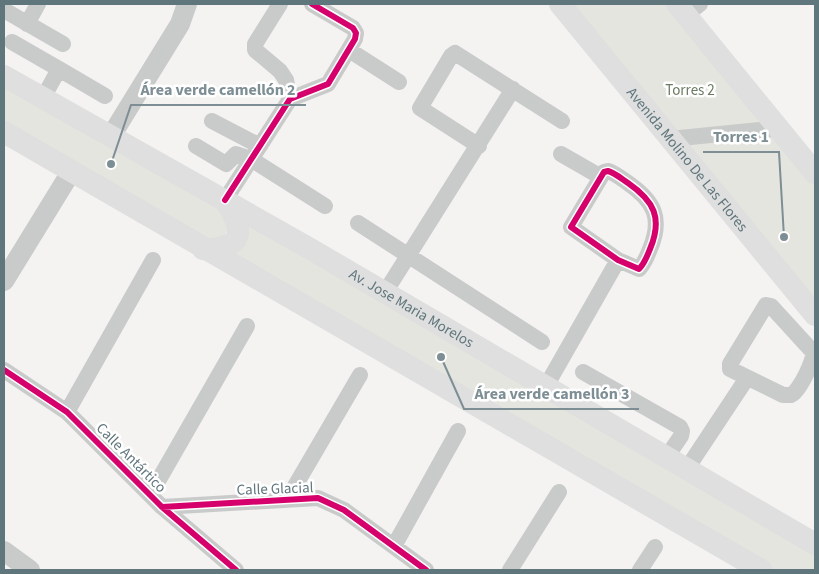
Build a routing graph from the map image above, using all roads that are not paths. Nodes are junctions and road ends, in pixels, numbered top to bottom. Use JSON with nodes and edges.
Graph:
{"nodes":[{"id":1,"x":38,"y":4,"type":"edge"},
{"id":2,"x":187,"y":4,"type":"edge"},
{"id":3,"x":280,"y":4,"type":"edge"},
{"id":4,"x":312,"y":4,"type":"edge"},
{"id":5,"x":560,"y":4,"type":"edge"},
{"id":6,"x":688,"y":8,"type":"edge"},
{"id":7,"x":4,"y":10,"type":"edge"},
{"id":8,"x":27,"y":24,"type":"junction"},
{"id":9,"x":12,"y":42,"type":"dead end"},
{"id":10,"x":63,"y":44,"type":"dead end"},
{"id":11,"x":348,"y":50,"type":"junction"},
{"id":12,"x":60,"y":70,"type":"junction"},
{"id":13,"x":4,"y":76,"type":"edge"},
{"id":14,"x":399,"y":82,"type":"dead end"},
{"id":15,"x":514,"y":89,"type":"junction"},
{"id":16,"x":105,"y":96,"type":"dead end"},
{"id":17,"x":43,"y":98,"type":"junction"},
{"id":18,"x":290,"y":99,"type":"junction"},
{"id":19,"x":212,"y":121,"type":"dead end"},
{"id":20,"x":562,"y":121,"type":"dead end"},
{"id":21,"x":780,"y":128,"type":"junction"},
{"id":22,"x":4,"y":132,"type":"edge"},
{"id":23,"x":110,"y":136,"type":"junction"},
{"id":24,"x":670,"y":139,"type":"junction"},
{"id":25,"x":196,"y":146,"type":"dead end"},
{"id":26,"x":479,"y":146,"type":"junction"},
{"id":27,"x":255,"y":152,"type":"junction"},
{"id":28,"x":561,"y":154,"type":"dead end"},
{"id":29,"x":71,"y":172,"type":"junction"},
{"id":30,"x":815,"y":173,"type":"edge"},
{"id":31,"x":601,"y":177,"type":"junction"},
{"id":32,"x":225,"y":200,"type":"junction"},
{"id":33,"x":325,"y":206,"type":"dead end"},
{"id":34,"x":358,"y":223,"type":"dead end"},
{"id":35,"x":203,"y":249,"type":"junction"},
{"id":36,"x":410,"y":256,"type":"junction"},
{"id":37,"x":153,"y":260,"type":"dead end"},
{"id":38,"x":618,"y":260,"type":"junction"},
{"id":39,"x":4,"y":281,"type":"edge"},
{"id":40,"x":384,"y":294,"type":"junction"},
{"id":41,"x":815,"y":315,"type":"edge"},
{"id":42,"x":247,"y":326,"type":"dead end"},
{"id":43,"x":542,"y":342,"type":"dead end"},
{"id":44,"x":4,"y":370,"type":"edge"},
{"id":45,"x":584,"y":372,"type":"dead end"},
{"id":46,"x":360,"y":375,"type":"dead end"},
{"id":47,"x":747,"y":378,"type":"junction"},
{"id":48,"x":545,"y":388,"type":"junction"},
{"id":49,"x":67,"y":412,"type":"junction"},
{"id":50,"x":458,"y":431,"type":"dead end"},
{"id":51,"x":666,"y":458,"type":"junction"},
{"id":52,"x":686,"y":470,"type":"junction"},
{"id":53,"x":559,"y":492,"type":"dead end"},
{"id":54,"x":150,"y":495,"type":"junction"},
{"id":55,"x":288,"y":498,"type":"junction"},
{"id":56,"x":162,"y":507,"type":"junction"},
{"id":57,"x":815,"y":542,"type":"edge"},
{"id":58,"x":394,"y":546,"type":"junction"},
{"id":59,"x":655,"y":547,"type":"dead end"},
{"id":60,"x":4,"y":551,"type":"edge"},
{"id":61,"x":30,"y":570,"type":"edge"},
{"id":62,"x":236,"y":570,"type":"edge"},
{"id":63,"x":426,"y":570,"type":"edge"},
{"id":64,"x":510,"y":570,"type":"edge"},
{"id":65,"x":640,"y":570,"type":"edge"},
{"id":66,"x":761,"y":570,"type":"edge"}],
"edges":[{"from":1,"to":8,"type":"street"},
{"from":2,"to":23,"type":"street"},
{"from":3,"to":18,"type":"street"},
{"from":4,"to":11,"type":"street"},
{"from":5,"to":24,"type":"main road","name":"Avenida Molino De Las Flores"},
{"from":6,"to":21,"type":"main road"},
{"from":7,"to":8,"type":"street"},
{"from":8,"to":10,"type":"street"},
{"from":9,"to":12,"type":"street"},
{"from":11,"to":14,"type":"street"},
{"from":11,"to":18,"type":"street"},
{"from":12,"to":16,"type":"street"},
{"from":12,"to":17,"type":"street"},
{"from":13,"to":17,"type":"main road","name":"Av. Jose Maria Morelos"},
{"from":15,"to":20,"type":"street"},
{"from":15,"to":26,"type":"street"},
{"from":15,"to":26,"type":"street"},
{"from":17,"to":23,"type":"main road","name":"Av. Jose Maria Morelos"},
{"from":18,"to":27,"type":"street"},
{"from":19,"to":27,"type":"street"},
{"from":21,"to":24,"type":"street"},
{"from":21,"to":30,"type":"main road"},
{"from":22,"to":29,"type":"main road"},
{"from":23,"to":32,"type":"main road","name":"Av. Jose Maria Morelos"},
{"from":24,"to":41,"type":"main road","name":"Avenida Molino De Las Flores"},
{"from":25,"to":27,"type":"street"},
{"from":26,"to":36,"type":"street"},
{"from":27,"to":32,"type":"street"},
{"from":27,"to":33,"type":"street"},
{"from":28,"to":31,"type":"street"},
{"from":29,"to":35,"type":"main road"},
{"from":29,"to":39,"type":"street"},
{"from":31,"to":38,"type":"street"},
{"from":31,"to":38,"type":"street"},
{"from":32,"to":35,"type":"main road"},
{"from":32,"to":40,"type":"main road","name":"Av. Jose Maria Morelos"},
{"from":34,"to":36,"type":"street"},
{"from":35,"to":66,"type":"main road"},
{"from":36,"to":40,"type":"street"},
{"from":36,"to":43,"type":"street"},
{"from":37,"to":49,"type":"street"},
{"from":38,"to":48,"type":"street"},
{"from":40,"to":48,"type":"main road","name":"Av. Jose Maria Morelos"},
{"from":42,"to":54,"type":"street"},
{"from":44,"to":49,"type":"street","name":"Calle Antártico"},
{"from":45,"to":51,"type":"street"},
{"from":46,"to":55,"type":"street"},
{"from":47,"to":47,"type":"street"},
{"from":47,"to":52,"type":"street"},
{"from":48,"to":51,"type":"main road","name":"Av. Jose Maria Morelos"},
{"from":49,"to":54,"type":"street","name":"Calle Antártico"},
{"from":50,"to":58,"type":"street"},
{"from":51,"to":52,"type":"main road","name":"Av. Jose Maria Morelos"},
{"from":52,"to":57,"type":"main road","name":"Av. Jose Maria Morelos"},
{"from":53,"to":64,"type":"street"},
{"from":54,"to":56,"type":"street","name":"Calle Antártico"},
{"from":55,"to":56,"type":"street","name":"Calle Glacial"},
{"from":55,"to":58,"type":"street","name":"Calle Glacial"},
{"from":56,"to":62,"type":"street","name":"Calle Antártico"},
{"from":58,"to":63,"type":"street","name":"Calle Glacial"},
{"from":59,"to":65,"type":"street"},
{"from":60,"to":61,"type":"street"}]}
